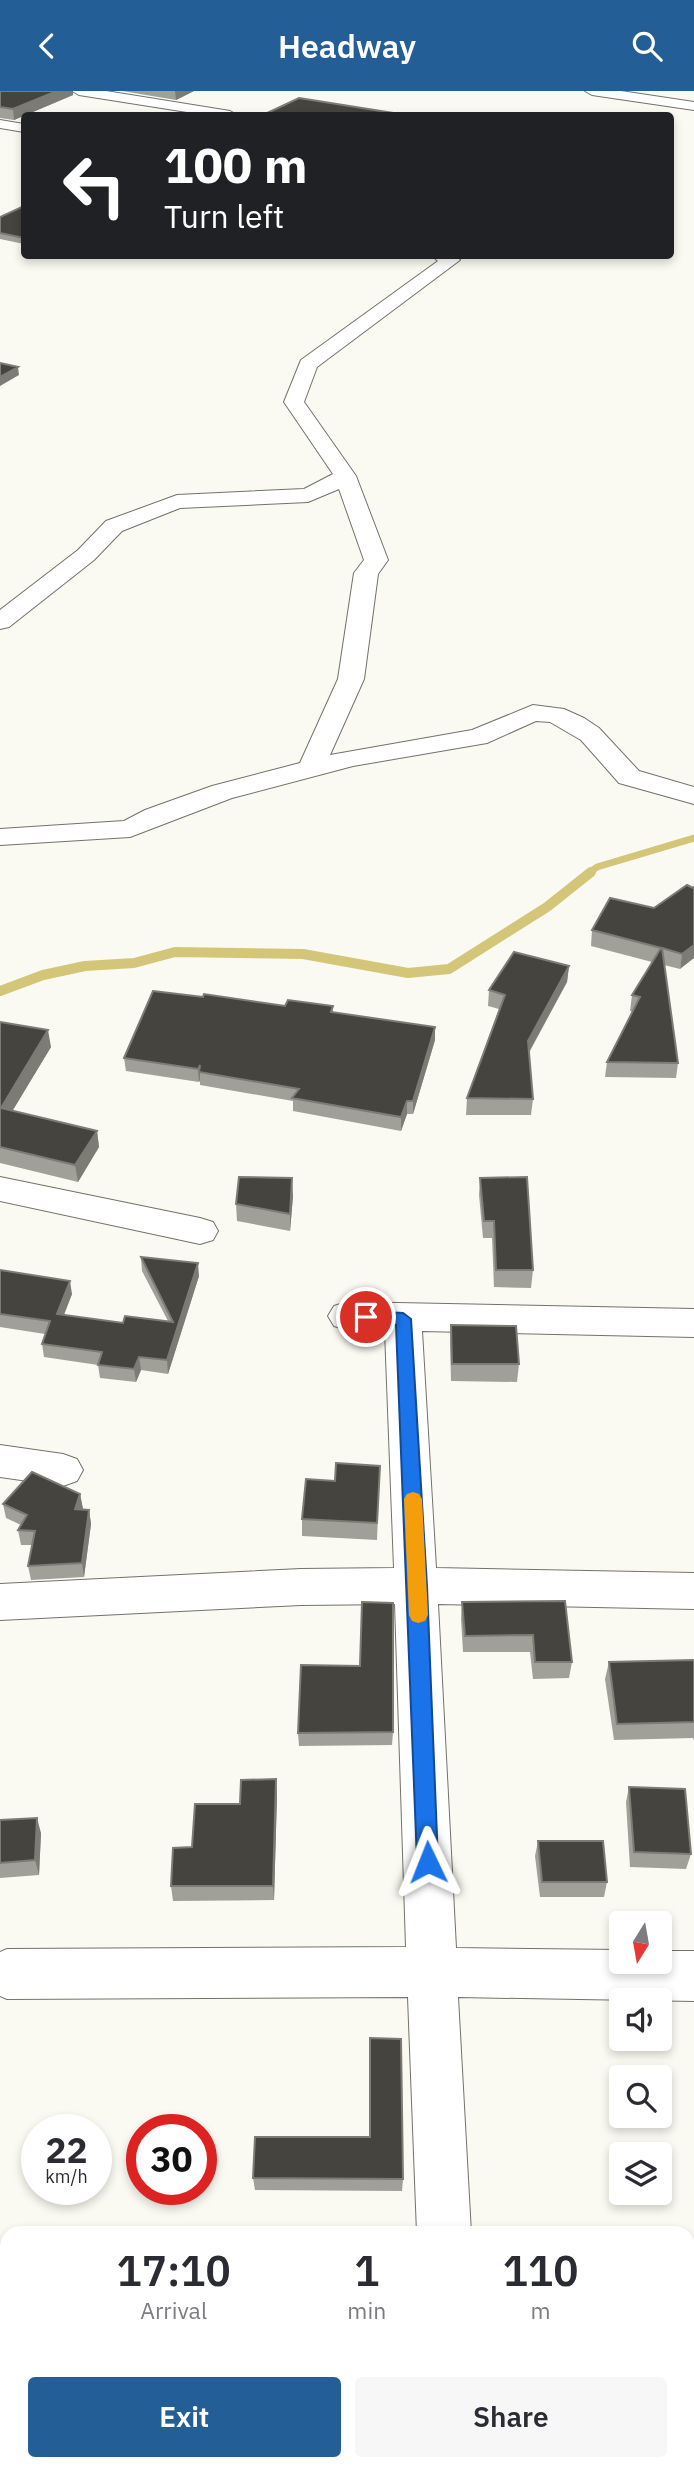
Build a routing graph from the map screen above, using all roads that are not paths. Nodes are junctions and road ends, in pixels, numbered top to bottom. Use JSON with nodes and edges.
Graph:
{"nodes":[{"id":1,"x":79,"y":91,"type":"edge"},
{"id":2,"x":592,"y":91,"type":"edge"},
{"id":3,"x":654,"y":91,"type":"edge"},
{"id":4,"x":694,"y":97,"type":"edge"},
{"id":5,"x":694,"y":106,"type":"edge"},
{"id":6,"x":211,"y":112,"type":"edge"},
{"id":7,"x":0,"y":124,"type":"edge"},
{"id":8,"x":21,"y":128,"type":"edge"},
{"id":9,"x":449,"y":259,"type":"edge"},
{"id":10,"x":345,"y":476,"type":"junction"},
{"id":11,"x":0,"y":622,"type":"edge"},
{"id":12,"x":310,"y":771,"type":"junction"},
{"id":13,"x":694,"y":796,"type":"edge"},
{"id":14,"x":0,"y":837,"type":"edge"},
{"id":15,"x":0,"y":1189,"type":"edge"},
{"id":16,"x":200,"y":1231,"type":"dead end"},
{"id":17,"x":347,"y":1316,"type":"dead end"},
{"id":18,"x":403,"y":1319,"type":"junction"},
{"id":19,"x":694,"y":1322,"type":"edge"},
{"id":20,"x":0,"y":1461,"type":"edge"},
{"id":21,"x":63,"y":1470,"type":"dead end"},
{"id":22,"x":417,"y":1586,"type":"junction"},
{"id":23,"x":694,"y":1591,"type":"edge"},
{"id":24,"x":0,"y":1602,"type":"edge"},
{"id":25,"x":432,"y":1972,"type":"junction"},
{"id":26,"x":7,"y":1974,"type":"dead end"},
{"id":27,"x":694,"y":1976,"type":"edge"},
{"id":28,"x":444,"y":2226,"type":"edge"}],
"edges":[{"from":1,"to":6,"type":"street"},
{"from":2,"to":5,"type":"street"},
{"from":3,"to":4,"type":"street"},
{"from":7,"to":8,"type":"street"},
{"from":9,"to":10,"type":"street"},
{"from":10,"to":11,"type":"street"},
{"from":10,"to":12,"type":"street"},
{"from":12,"to":13,"type":"street"},
{"from":12,"to":14,"type":"street"},
{"from":15,"to":16,"type":"street"},
{"from":17,"to":18,"type":"street"},
{"from":18,"to":19,"type":"street"},
{"from":18,"to":22,"type":"street"},
{"from":20,"to":21,"type":"street"},
{"from":22,"to":23,"type":"street"},
{"from":22,"to":24,"type":"street"},
{"from":22,"to":25,"type":"street"},
{"from":25,"to":26,"type":"street"},
{"from":25,"to":27,"type":"street"},
{"from":25,"to":28,"type":"street"}]}
